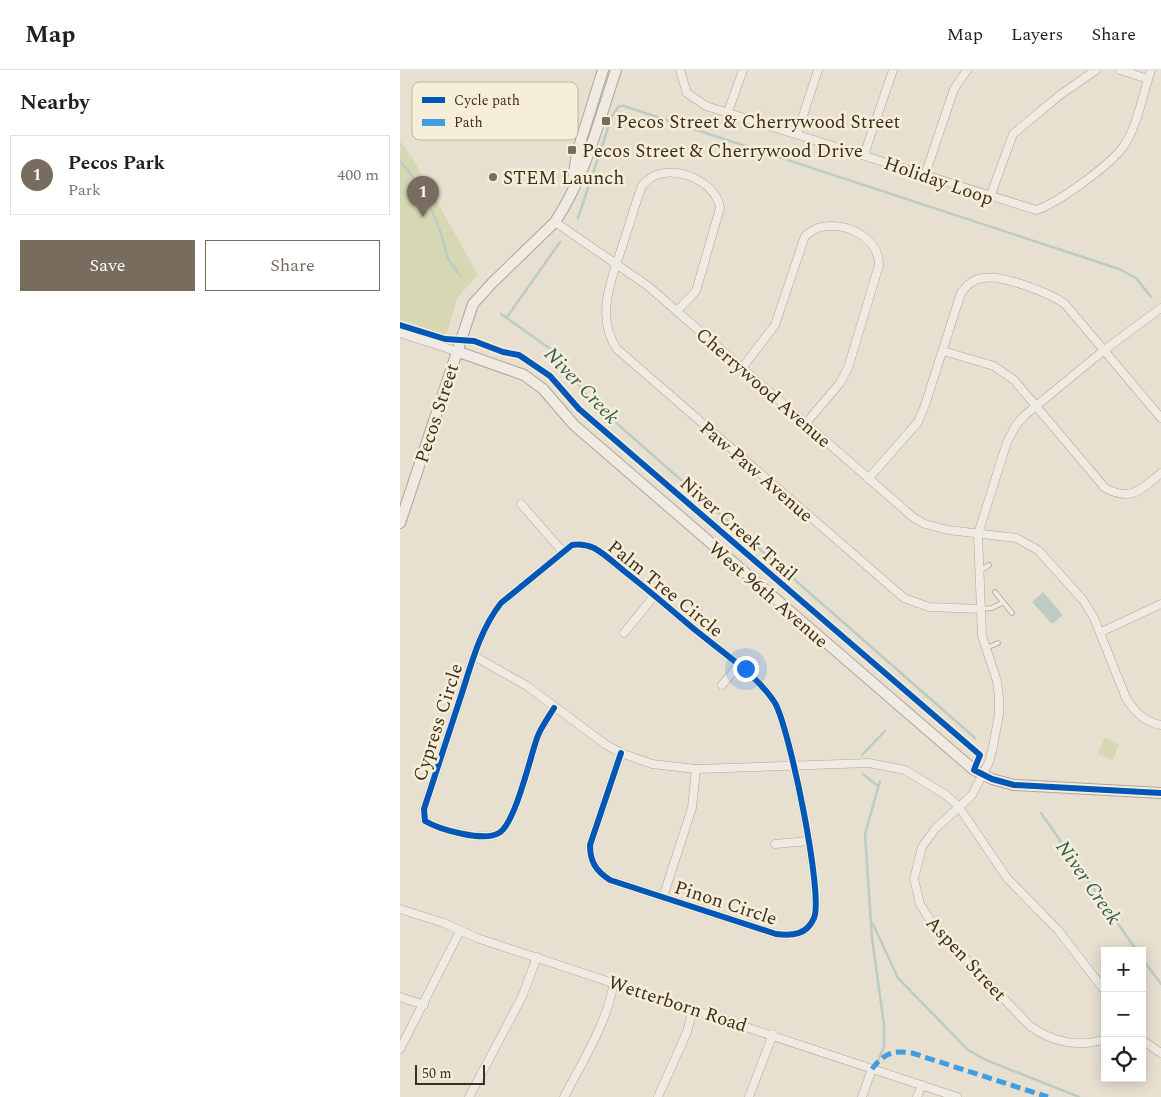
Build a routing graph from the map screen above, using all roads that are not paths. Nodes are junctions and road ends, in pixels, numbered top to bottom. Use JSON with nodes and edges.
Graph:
{"nodes":[{"id":1,"x":603,"y":70,"type":"edge"},
{"id":2,"x":616,"y":70,"type":"edge"},
{"id":3,"x":680,"y":70,"type":"edge"},
{"id":4,"x":743,"y":70,"type":"edge"},
{"id":5,"x":818,"y":70,"type":"edge"},
{"id":6,"x":893,"y":70,"type":"edge"},
{"id":7,"x":967,"y":70,"type":"edge"},
{"id":8,"x":1096,"y":70,"type":"edge"},
{"id":9,"x":1120,"y":70,"type":"edge"},
{"id":10,"x":1151,"y":70,"type":"edge"},
{"id":11,"x":1148,"y":79,"type":"junction"},
{"id":12,"x":728,"y":112,"type":"junction"},
{"id":13,"x":797,"y":134,"type":"junction"},
{"id":14,"x":864,"y":155,"type":"junction"},
{"id":15,"x":925,"y":175,"type":"junction"},
{"id":16,"x":571,"y":191,"type":"junction"},
{"id":17,"x":990,"y":197,"type":"junction"},
{"id":18,"x":556,"y":222,"type":"junction"},
{"id":19,"x":617,"y":264,"type":"junction"},
{"id":20,"x":1161,"y":308,"type":"edge"},
{"id":21,"x":677,"y":311,"type":"junction"},
{"id":22,"x":400,"y":333,"type":"edge"},
{"id":23,"x":943,"y":350,"type":"junction"},
{"id":24,"x":1103,"y":351,"type":"junction"},
{"id":25,"x":456,"y":352,"type":"junction"},
{"id":26,"x":742,"y":368,"type":"junction"},
{"id":27,"x":1036,"y":406,"type":"junction"},
{"id":28,"x":1161,"y":418,"type":"edge"},
{"id":29,"x":806,"y":423,"type":"junction"},
{"id":30,"x":1161,"y":473,"type":"edge"},
{"id":31,"x":868,"y":479,"type":"junction"},
{"id":32,"x":521,"y":504,"type":"dead end"},
{"id":33,"x":400,"y":523,"type":"edge"},
{"id":34,"x":978,"y":534,"type":"junction"},
{"id":35,"x":563,"y":552,"type":"junction"},
{"id":36,"x":989,"y":565,"type":"dead end"},
{"id":37,"x":980,"y":571,"type":"junction"},
{"id":38,"x":995,"y":592,"type":"dead end"},
{"id":39,"x":655,"y":596,"type":"junction"},
{"id":40,"x":1002,"y":603,"type":"junction"},
{"id":41,"x":1161,"y":604,"type":"edge"},
{"id":42,"x":981,"y":609,"type":"junction"},
{"id":43,"x":1012,"y":613,"type":"dead end"},
{"id":44,"x":1101,"y":632,"type":"junction"},
{"id":45,"x":624,"y":633,"type":"dead end"},
{"id":46,"x":998,"y":643,"type":"dead end"},
{"id":47,"x":986,"y":648,"type":"junction"},
{"id":48,"x":474,"y":656,"type":"junction"},
{"id":49,"x":738,"y":666,"type":"junction"},
{"id":50,"x":722,"y":685,"type":"dead end"},
{"id":51,"x":554,"y":708,"type":"junction"},
{"id":52,"x":1161,"y":725,"type":"edge"},
{"id":53,"x":621,"y":753,"type":"junction"},
{"id":54,"x":794,"y":766,"type":"junction"},
{"id":55,"x":696,"y":768,"type":"junction"},
{"id":56,"x":983,"y":775,"type":"junction"},
{"id":57,"x":1161,"y":793,"type":"edge"},
{"id":58,"x":959,"y":807,"type":"junction"},
{"id":59,"x":809,"y":841,"type":"junction"},
{"id":60,"x":775,"y":844,"type":"dead end"},
{"id":61,"x":663,"y":897,"type":"junction"},
{"id":62,"x":400,"y":909,"type":"edge"},
{"id":63,"x":460,"y":931,"type":"junction"},
{"id":64,"x":537,"y":957,"type":"junction"},
{"id":65,"x":614,"y":982,"type":"junction"},
{"id":66,"x":1101,"y":987,"type":"edge"},
{"id":67,"x":400,"y":997,"type":"edge"},
{"id":68,"x":424,"y":1005,"type":"junction"},
{"id":69,"x":693,"y":1009,"type":"junction"},
{"id":70,"x":773,"y":1034,"type":"junction"},
{"id":71,"x":1101,"y":1040,"type":"edge"},
{"id":72,"x":1146,"y":1043,"type":"edge"},
{"id":73,"x":400,"y":1049,"type":"edge"},
{"id":74,"x":1161,"y":1053,"type":"edge"},
{"id":75,"x":872,"y":1069,"type":"junction"},
{"id":76,"x":922,"y":1085,"type":"junction"},
{"id":77,"x":468,"y":1097,"type":"edge"},
{"id":78,"x":564,"y":1097,"type":"edge"},
{"id":79,"x":658,"y":1097,"type":"edge"},
{"id":80,"x":749,"y":1097,"type":"edge"},
{"id":81,"x":862,"y":1097,"type":"edge"},
{"id":82,"x":917,"y":1097,"type":"edge"},
{"id":83,"x":957,"y":1097,"type":"edge"}],
"edges":[{"from":1,"to":16,"type":"street","name":"Pecos Street"},
{"from":2,"to":16,"type":"street","name":"Pecos Street"},
{"from":3,"to":12,"type":"street","name":"Holiday Loop"},
{"from":4,"to":12,"type":"street"},
{"from":5,"to":13,"type":"street"},
{"from":6,"to":14,"type":"street"},
{"from":7,"to":15,"type":"street"},
{"from":8,"to":17,"type":"street"},
{"from":9,"to":11,"type":"street"},
{"from":10,"to":11,"type":"street","name":"Holiday Loop"},
{"from":11,"to":17,"type":"street","name":"Holiday Loop"},
{"from":12,"to":13,"type":"street","name":"Holiday Loop"},
{"from":13,"to":14,"type":"street","name":"Holiday Loop"},
{"from":14,"to":15,"type":"street","name":"Holiday Loop"},
{"from":15,"to":17,"type":"street","name":"Holiday Loop"},
{"from":16,"to":18,"type":"street","name":"Pecos Street"},
{"from":18,"to":19,"type":"street","name":"Cherrywood Avenue"},
{"from":18,"to":25,"type":"street","name":"Pecos Street"},
{"from":19,"to":21,"type":"street","name":"Cherrywood Avenue"},
{"from":19,"to":21,"type":"street","name":"Paw Paw Avenue"},
{"from":19,"to":42,"type":"street","name":"Paw Paw Avenue"},
{"from":20,"to":24,"type":"street"},
{"from":21,"to":26,"type":"street","name":"Cherrywood Avenue"},
{"from":22,"to":25,"type":"street","name":"West 96th Avenue"},
{"from":23,"to":24,"type":"street"},
{"from":23,"to":27,"type":"street"},
{"from":23,"to":31,"type":"street"},
{"from":24,"to":27,"type":"street"},
{"from":24,"to":28,"type":"street"},
{"from":25,"to":33,"type":"street","name":"Pecos Street"},
{"from":25,"to":56,"type":"street","name":"West 96th Avenue"},
{"from":26,"to":29,"type":"street","name":"Cherrywood Avenue"},
{"from":26,"to":29,"type":"street"},
{"from":27,"to":30,"type":"street"},
{"from":27,"to":34,"type":"street"},
{"from":29,"to":31,"type":"street","name":"Cherrywood Avenue"},
{"from":31,"to":34,"type":"street","name":"Cherrywood Avenue"},
{"from":32,"to":35,"type":"street"},
{"from":34,"to":37,"type":"street","name":"Aspen Street"},
{"from":34,"to":44,"type":"street","name":"Cherrywood Avenue"},
{"from":35,"to":39,"type":"street","name":"Palm Tree Circle"},
{"from":35,"to":48,"type":"street","name":"Palm Tree Circle"},
{"from":36,"to":37,"type":"lane"},
{"from":37,"to":42,"type":"street","name":"Aspen Street"},
{"from":38,"to":40,"type":"lane"},
{"from":39,"to":45,"type":"street"},
{"from":39,"to":49,"type":"street","name":"Palm Tree Circle"},
{"from":40,"to":42,"type":"lane"},
{"from":40,"to":43,"type":"lane"},
{"from":41,"to":44,"type":"street"},
{"from":42,"to":47,"type":"street","name":"Aspen Street"},
{"from":44,"to":52,"type":"street","name":"Cherrywood Avenue"},
{"from":46,"to":47,"type":"lane"},
{"from":47,"to":56,"type":"street","name":"Aspen Street"},
{"from":48,"to":51,"type":"street"},
{"from":48,"to":51,"type":"street","name":"Cypress Circle"},
{"from":49,"to":50,"type":"street"},
{"from":49,"to":54,"type":"street","name":"Palm Tree Circle"},
{"from":51,"to":53,"type":"street"},
{"from":53,"to":55,"type":"street"},
{"from":53,"to":61,"type":"street","name":"Pinon Circle"},
{"from":54,"to":55,"type":"street"},
{"from":54,"to":58,"type":"street"},
{"from":54,"to":59,"type":"street","name":"Pinon Circle"},
{"from":55,"to":61,"type":"street"},
{"from":56,"to":57,"type":"street","name":"West 96th Avenue"},
{"from":56,"to":58,"type":"street","name":"Aspen Street"},
{"from":58,"to":66,"type":"street"},
{"from":58,"to":71,"type":"street","name":"Aspen Street"},
{"from":59,"to":60,"type":"street"},
{"from":59,"to":61,"type":"street","name":"Pinon Circle"},
{"from":62,"to":63,"type":"street","name":"Wetterborn Road"},
{"from":63,"to":64,"type":"street","name":"Wetterborn Road"},
{"from":63,"to":68,"type":"street"},
{"from":64,"to":65,"type":"street","name":"Wetterborn Road"},
{"from":64,"to":77,"type":"street"},
{"from":65,"to":69,"type":"street","name":"Wetterborn Road"},
{"from":65,"to":78,"type":"street"},
{"from":67,"to":68,"type":"street"},
{"from":68,"to":73,"type":"street"},
{"from":69,"to":70,"type":"street","name":"Wetterborn Road"},
{"from":69,"to":79,"type":"street"},
{"from":70,"to":75,"type":"street","name":"Wetterborn Road"},
{"from":70,"to":80,"type":"street"},
{"from":72,"to":74,"type":"street"},
{"from":75,"to":76,"type":"street","name":"Wetterborn Road"},
{"from":75,"to":81,"type":"street"},
{"from":76,"to":82,"type":"street"},
{"from":76,"to":83,"type":"street","name":"Wetterborn Road"}]}
